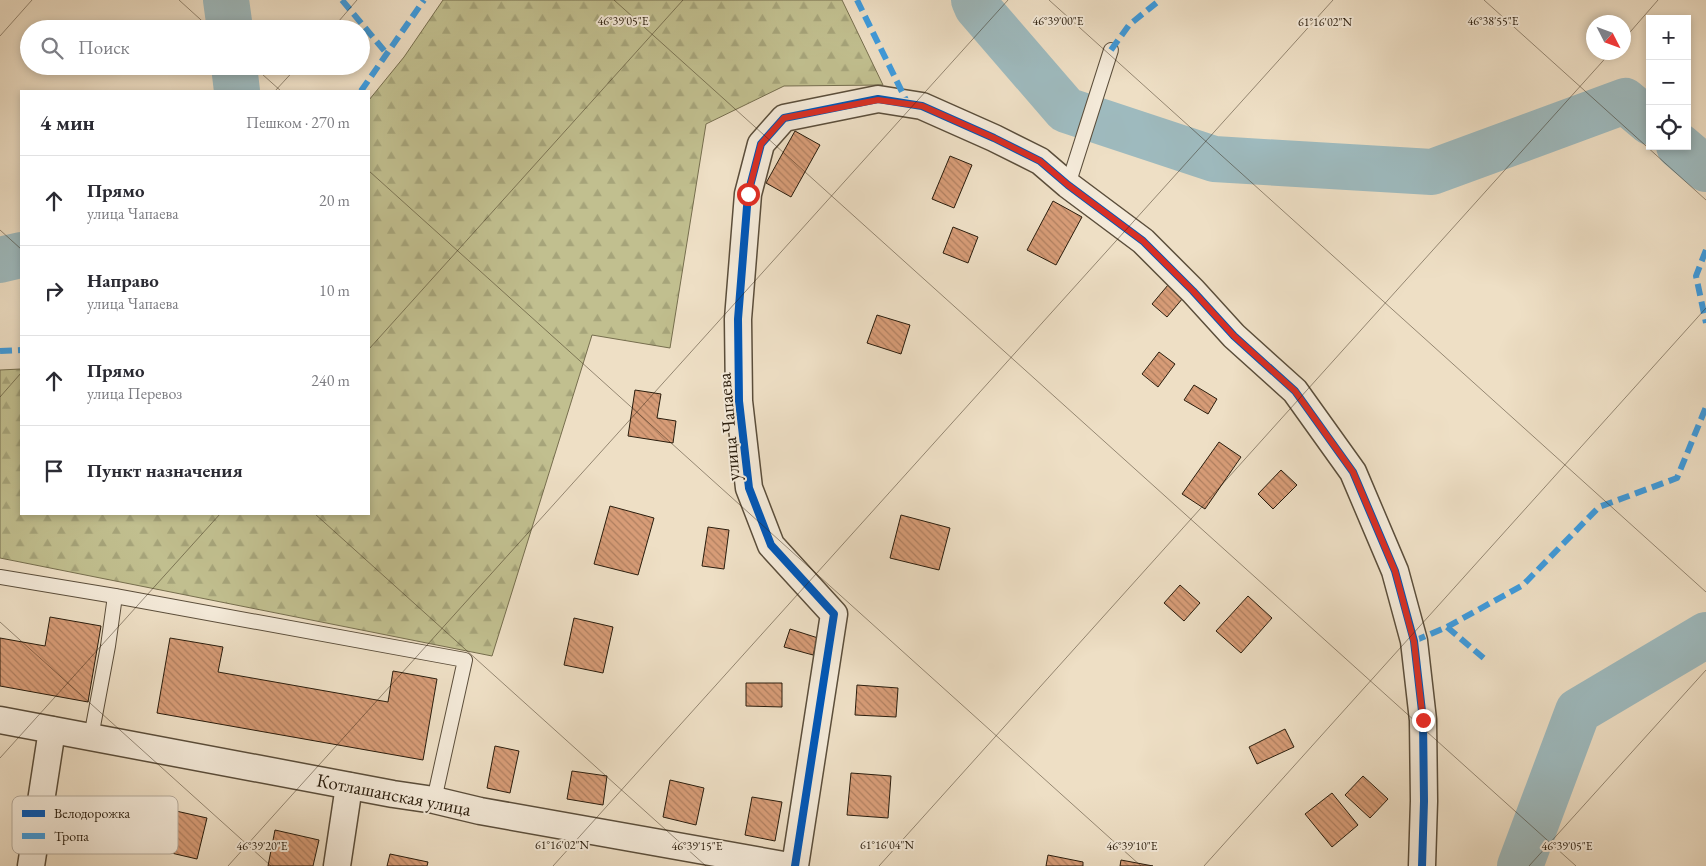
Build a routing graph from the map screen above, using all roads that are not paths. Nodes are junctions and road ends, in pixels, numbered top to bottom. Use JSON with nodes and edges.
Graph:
{"nodes":[{"id":1,"x":1111,"y":50,"type":"dead end"},
{"id":2,"x":1072,"y":174,"type":"junction"},
{"id":3,"x":0,"y":577,"type":"edge"},
{"id":4,"x":115,"y":596,"type":"junction"},
{"id":5,"x":0,"y":720,"type":"edge"},
{"id":6,"x":52,"y":730,"type":"junction"},
{"id":7,"x":91,"y":737,"type":"junction"},
{"id":8,"x":349,"y":786,"type":"junction"},
{"id":9,"x":41,"y":796,"type":"edge"},
{"id":10,"x":434,"y":800,"type":"junction"},
{"id":11,"x":337,"y":866,"type":"edge"},
{"id":12,"x":789,"y":866,"type":"edge"},
{"id":13,"x":795,"y":866,"type":"edge"},
{"id":14,"x":1422,"y":866,"type":"edge"}],
"edges":[{"from":1,"to":2,"type":"lane"},
{"from":2,"to":13,"type":"street","name":"улица Чапаева"},
{"from":2,"to":14,"type":"street"},
{"from":3,"to":4,"type":"lane"},
{"from":4,"to":7,"type":"lane"},
{"from":4,"to":10,"type":"lane"},
{"from":5,"to":6,"type":"street","name":"Котлашанская улица"},
{"from":6,"to":7,"type":"street","name":"Котлашанская улица"},
{"from":6,"to":9,"type":"street"},
{"from":7,"to":8,"type":"street","name":"Котлашанская улица"},
{"from":8,"to":10,"type":"street","name":"Котлашанская улица"},
{"from":8,"to":11,"type":"street"},
{"from":10,"to":12,"type":"street","name":"Котлашанская улица"}]}
